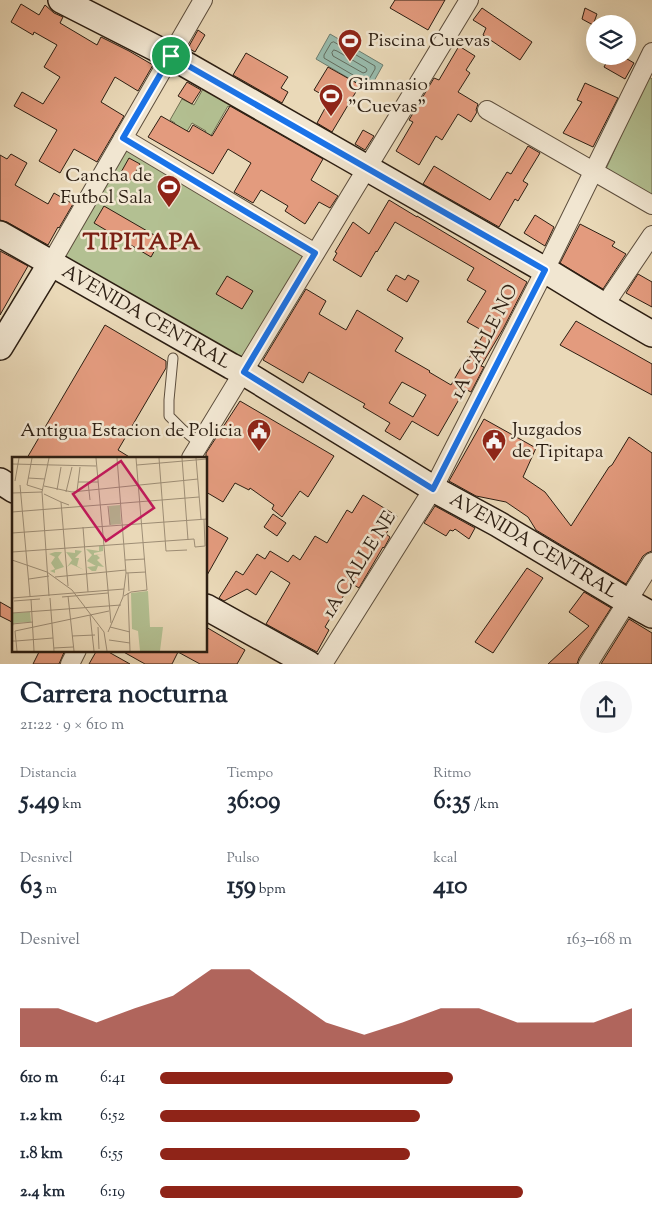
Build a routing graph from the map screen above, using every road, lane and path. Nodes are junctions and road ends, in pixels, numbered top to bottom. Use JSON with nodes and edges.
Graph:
{"nodes":[{"id":1,"x":61,"y":0,"type":"edge"},
{"id":2,"x":203,"y":0,"type":"edge"},
{"id":3,"x":469,"y":0,"type":"edge"},
{"id":4,"x":652,"y":52,"type":"edge"},
{"id":5,"x":171,"y":56,"type":"junction"},
{"id":6,"x":487,"y":110,"type":"dead end"},
{"id":7,"x":123,"y":138,"type":"junction"},
{"id":8,"x":366,"y":168,"type":"junction"},
{"id":9,"x":594,"y":172,"type":"junction"},
{"id":10,"x":652,"y":205,"type":"edge"},
{"id":11,"x":0,"y":234,"type":"edge"},
{"id":12,"x":652,"y":235,"type":"edge"},
{"id":13,"x":315,"y":253,"type":"junction"},
{"id":14,"x":51,"y":263,"type":"junction"},
{"id":15,"x":545,"y":270,"type":"junction"},
{"id":16,"x":604,"y":306,"type":"junction"},
{"id":17,"x":652,"y":334,"type":"edge"},
{"id":18,"x":0,"y":347,"type":"edge"},
{"id":19,"x":173,"y":358,"type":"dead end"},
{"id":20,"x":244,"y":372,"type":"junction"},
{"id":21,"x":196,"y":451,"type":"edge"},
{"id":22,"x":0,"y":481,"type":"edge"},
{"id":23,"x":12,"y":489,"type":"edge"},
{"id":24,"x":433,"y":489,"type":"junction"},
{"id":25,"x":652,"y":562,"type":"edge"},
{"id":26,"x":627,"y":602,"type":"junction"},
{"id":27,"x":208,"y":608,"type":"edge"},
{"id":28,"x":652,"y":615,"type":"edge"},
{"id":29,"x":77,"y":652,"type":"edge"},
{"id":30,"x":70,"y":664,"type":"edge"},
{"id":31,"x":309,"y":664,"type":"edge"},
{"id":32,"x":323,"y":664,"type":"edge"},
{"id":33,"x":588,"y":664,"type":"edge"}],
"edges":[{"from":1,"to":5,"type":"street"},
{"from":2,"to":5,"type":"street"},
{"from":3,"to":8,"type":"street"},
{"from":4,"to":9,"type":"street","name":"1A CALLE NO"},
{"from":5,"to":7,"type":"street"},
{"from":5,"to":8,"type":"street"},
{"from":6,"to":9,"type":"street"},
{"from":7,"to":13,"type":"street"},
{"from":7,"to":14,"type":"street"},
{"from":8,"to":13,"type":"street"},
{"from":8,"to":15,"type":"street"},
{"from":9,"to":10,"type":"street"},
{"from":9,"to":15,"type":"street","name":"1A CALLE NO"},
{"from":11,"to":14,"type":"street","name":"AVENIDA CENTRAL"},
{"from":12,"to":16,"type":"street"},
{"from":13,"to":20,"type":"street"},
{"from":14,"to":18,"type":"street"},
{"from":14,"to":20,"type":"street","name":"AVENIDA CENTRAL"},
{"from":15,"to":16,"type":"street"},
{"from":15,"to":24,"type":"street","name":"1A CALLE NO"},
{"from":16,"to":17,"type":"street"},
{"from":19,"to":21,"type":"lane"},
{"from":20,"to":21,"type":"street"},
{"from":20,"to":24,"type":"street","name":"AVENIDA CENTRAL"},
{"from":22,"to":23,"type":"street"},
{"from":24,"to":26,"type":"street","name":"AVENIDA CENTRAL"},
{"from":24,"to":32,"type":"street","name":"1A CALLE NE"},
{"from":25,"to":26,"type":"street"},
{"from":26,"to":28,"type":"street","name":"AVENIDA CENTRAL"},
{"from":26,"to":33,"type":"street"},
{"from":27,"to":31,"type":"street"},
{"from":29,"to":30,"type":"street"}]}
